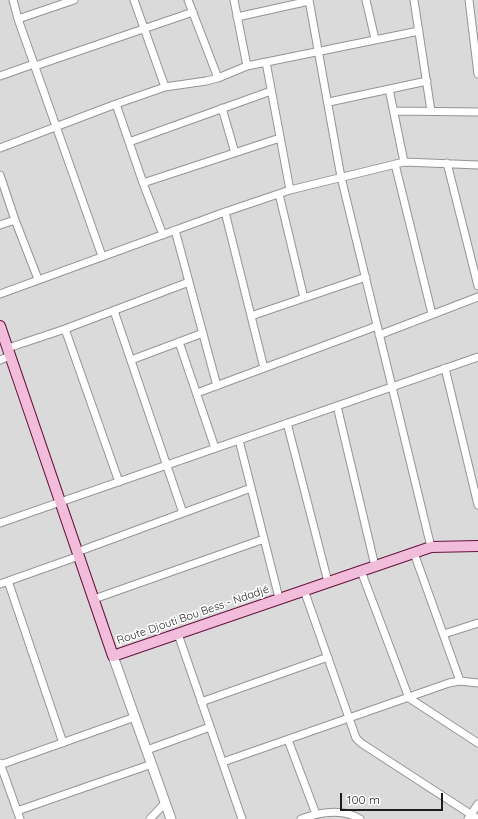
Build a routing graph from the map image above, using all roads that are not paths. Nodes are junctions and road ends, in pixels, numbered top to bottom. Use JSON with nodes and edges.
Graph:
{"nodes":[{"id":1,"x":13,"y":0,"type":"edge"},
{"id":2,"x":74,"y":0,"type":"edge"},
{"id":3,"x":134,"y":0,"type":"edge"},
{"id":4,"x":188,"y":0,"type":"edge"},
{"id":5,"x":234,"y":0,"type":"edge"},
{"id":6,"x":366,"y":0,"type":"edge"},
{"id":7,"x":414,"y":0,"type":"edge"},
{"id":8,"x":469,"y":0,"type":"edge"},
{"id":9,"x":309,"y":1,"type":"edge"},
{"id":10,"x":193,"y":12,"type":"junction"},
{"id":11,"x":237,"y":17,"type":"junction"},
{"id":12,"x":18,"y":19,"type":"junction"},
{"id":13,"x":475,"y":22,"type":"edge"},
{"id":14,"x":144,"y":30,"type":"junction"},
{"id":15,"x":419,"y":31,"type":"junction"},
{"id":16,"x":376,"y":39,"type":"junction"},
{"id":17,"x":319,"y":51,"type":"junction"},
{"id":18,"x":266,"y":62,"type":"junction"},
{"id":19,"x":34,"y":65,"type":"junction"},
{"id":20,"x":247,"y":66,"type":"junction"},
{"id":21,"x":478,"y":72,"type":"edge"},
{"id":22,"x":0,"y":76,"type":"edge"},
{"id":23,"x":218,"y":78,"type":"junction"},
{"id":24,"x":427,"y":81,"type":"junction"},
{"id":25,"x":165,"y":87,"type":"junction"},
{"id":26,"x":389,"y":90,"type":"junction"},
{"id":27,"x":271,"y":91,"type":"junction"},
{"id":28,"x":329,"y":102,"type":"junction"},
{"id":29,"x":116,"y":104,"type":"junction"},
{"id":30,"x":222,"y":108,"type":"junction"},
{"id":31,"x":394,"y":111,"type":"junction"},
{"id":32,"x":431,"y":111,"type":"junction"},
{"id":33,"x":478,"y":112,"type":"edge"},
{"id":34,"x":56,"y":126,"type":"junction"},
{"id":35,"x":280,"y":138,"type":"junction"},
{"id":36,"x":129,"y":142,"type":"junction"},
{"id":37,"x":0,"y":148,"type":"edge"},
{"id":38,"x":235,"y":153,"type":"junction"},
{"id":39,"x":404,"y":162,"type":"junction"},
{"id":40,"x":447,"y":163,"type":"junction"},
{"id":41,"x":395,"y":164,"type":"junction"},
{"id":42,"x":478,"y":165,"type":"edge"},
{"id":43,"x":0,"y":175,"type":"edge"},
{"id":44,"x":341,"y":177,"type":"junction"},
{"id":45,"x":143,"y":183,"type":"junction"},
{"id":46,"x":290,"y":190,"type":"junction"},
{"id":47,"x":278,"y":194,"type":"junction"},
{"id":48,"x":225,"y":212,"type":"junction"},
{"id":49,"x":15,"y":220,"type":"junction"},
{"id":50,"x":0,"y":225,"type":"edge"},
{"id":51,"x":175,"y":230,"type":"junction"},
{"id":52,"x":163,"y":234,"type":"junction"},
{"id":53,"x":102,"y":256,"type":"junction"},
{"id":54,"x":366,"y":277,"type":"junction"},
{"id":55,"x":38,"y":279,"type":"junction"},
{"id":56,"x":189,"y":282,"type":"junction"},
{"id":57,"x":478,"y":286,"type":"edge"},
{"id":58,"x":0,"y":294,"type":"edge"},
{"id":59,"x":478,"y":297,"type":"edge"},
{"id":60,"x":304,"y":298,"type":"junction"},
{"id":61,"x":114,"y":311,"type":"junction"},
{"id":62,"x":432,"y":314,"type":"junction"},
{"id":63,"x":251,"y":316,"type":"junction"},
{"id":64,"x":0,"y":326,"type":"edge"},
{"id":65,"x":377,"y":326,"type":"junction"},
{"id":66,"x":65,"y":329,"type":"junction"},
{"id":67,"x":203,"y":333,"type":"junction"},
{"id":68,"x":380,"y":335,"type":"junction"},
{"id":69,"x":179,"y":342,"type":"junction"},
{"id":70,"x":9,"y":352,"type":"junction"},
{"id":71,"x":478,"y":357,"type":"edge"},
{"id":72,"x":0,"y":360,"type":"edge"},
{"id":73,"x":131,"y":360,"type":"junction"},
{"id":74,"x":264,"y":368,"type":"junction"},
{"id":75,"x":445,"y":368,"type":"junction"},
{"id":76,"x":217,"y":386,"type":"junction"},
{"id":77,"x":392,"y":387,"type":"junction"},
{"id":78,"x":196,"y":393,"type":"junction"},
{"id":79,"x":337,"y":406,"type":"junction"},
{"id":80,"x":287,"y":423,"type":"junction"},
{"id":81,"x":239,"y":440,"type":"junction"},
{"id":82,"x":215,"y":448,"type":"junction"},
{"id":83,"x":167,"y":465,"type":"junction"},
{"id":84,"x":119,"y":482,"type":"junction"},
{"id":85,"x":251,"y":488,"type":"junction"},
{"id":86,"x":60,"y":502,"type":"junction"},
{"id":87,"x":478,"y":505,"type":"edge"},
{"id":88,"x":184,"y":512,"type":"junction"},
{"id":89,"x":0,"y":523,"type":"edge"},
{"id":90,"x":264,"y":539,"type":"junction"},
{"id":91,"x":478,"y":546,"type":"edge"},
{"id":92,"x":431,"y":547,"type":"junction"},
{"id":93,"x":414,"y":553,"type":"junction"},
{"id":94,"x":78,"y":554,"type":"junction"},
{"id":95,"x":375,"y":566,"type":"junction"},
{"id":96,"x":361,"y":571,"type":"junction"},
{"id":97,"x":8,"y":581,"type":"junction"},
{"id":98,"x":328,"y":582,"type":"junction"},
{"id":99,"x":0,"y":584,"type":"edge"},
{"id":100,"x":304,"y":590,"type":"junction"},
{"id":101,"x":279,"y":598,"type":"junction"},
{"id":102,"x":94,"y":599,"type":"junction"},
{"id":103,"x":478,"y":623,"type":"edge"},
{"id":104,"x":178,"y":634,"type":"junction"},
{"id":105,"x":444,"y":634,"type":"junction"},
{"id":106,"x":113,"y":656,"type":"junction"},
{"id":107,"x":328,"y":658,"type":"junction"},
{"id":108,"x":460,"y":680,"type":"junction"},
{"id":109,"x":478,"y":683,"type":"edge"},
{"id":110,"x":409,"y":698,"type":"junction"},
{"id":111,"x":201,"y":702,"type":"junction"},
{"id":112,"x":135,"y":717,"type":"junction"},
{"id":113,"x":350,"y":718,"type":"junction"},
{"id":114,"x":210,"y":727,"type":"junction"},
{"id":115,"x":288,"y":740,"type":"junction"},
{"id":116,"x":63,"y":743,"type":"junction"},
{"id":117,"x":478,"y":743,"type":"edge"},
{"id":118,"x":147,"y":750,"type":"junction"},
{"id":119,"x":223,"y":762,"type":"junction"},
{"id":120,"x":0,"y":764,"type":"edge"},
{"id":121,"x":152,"y":764,"type":"junction"},
{"id":122,"x":165,"y":803,"type":"junction"},
{"id":123,"x":478,"y":804,"type":"edge"},
{"id":124,"x":17,"y":811,"type":"junction"},
{"id":125,"x":316,"y":814,"type":"junction"},
{"id":126,"x":473,"y":817,"type":"edge"},
{"id":127,"x":357,"y":818,"type":"edge"},
{"id":128,"x":20,"y":819,"type":"edge"},
{"id":129,"x":150,"y":819,"type":"edge"},
{"id":130,"x":171,"y":819,"type":"edge"},
{"id":131,"x":242,"y":819,"type":"edge"},
{"id":132,"x":301,"y":819,"type":"edge"}],
"edges":[{"from":1,"to":12,"type":"street"},
{"from":2,"to":12,"type":"street"},
{"from":3,"to":14,"type":"street"},
{"from":4,"to":10,"type":"street"},
{"from":5,"to":11,"type":"street"},
{"from":6,"to":16,"type":"street"},
{"from":7,"to":15,"type":"street"},
{"from":8,"to":13,"type":"street"},
{"from":9,"to":11,"type":"street"},
{"from":9,"to":17,"type":"street"},
{"from":10,"to":14,"type":"street"},
{"from":10,"to":23,"type":"street"},
{"from":11,"to":20,"type":"street"},
{"from":12,"to":19,"type":"street"},
{"from":13,"to":21,"type":"street"},
{"from":14,"to":19,"type":"street"},
{"from":14,"to":25,"type":"street"},
{"from":15,"to":16,"type":"street"},
{"from":15,"to":24,"type":"street"},
{"from":16,"to":17,"type":"street"},
{"from":17,"to":18,"type":"street"},
{"from":17,"to":28,"type":"street"},
{"from":18,"to":20,"type":"street"},
{"from":18,"to":27,"type":"street"},
{"from":19,"to":22,"type":"street"},
{"from":19,"to":34,"type":"street"},
{"from":20,"to":23,"type":"street"},
{"from":23,"to":25,"type":"street"},
{"from":24,"to":26,"type":"street"},
{"from":24,"to":32,"type":"street"},
{"from":25,"to":29,"type":"street"},
{"from":26,"to":28,"type":"street"},
{"from":26,"to":31,"type":"street"},
{"from":27,"to":30,"type":"street"},
{"from":27,"to":35,"type":"street"},
{"from":28,"to":44,"type":"street"},
{"from":29,"to":34,"type":"street"},
{"from":29,"to":36,"type":"street"},
{"from":30,"to":36,"type":"street"},
{"from":30,"to":38,"type":"street"},
{"from":31,"to":32,"type":"street"},
{"from":31,"to":39,"type":"street"},
{"from":32,"to":33,"type":"street"},
{"from":34,"to":37,"type":"street"},
{"from":34,"to":53,"type":"street"},
{"from":35,"to":38,"type":"street"},
{"from":35,"to":46,"type":"street"},
{"from":36,"to":45,"type":"street"},
{"from":38,"to":45,"type":"street"},
{"from":39,"to":40,"type":"street"},
{"from":39,"to":41,"type":"street"},
{"from":40,"to":42,"type":"street"},
{"from":40,"to":57,"type":"street"},
{"from":41,"to":44,"type":"street"},
{"from":41,"to":62,"type":"street"},
{"from":43,"to":49,"type":"street"},
{"from":44,"to":46,"type":"street"},
{"from":44,"to":54,"type":"street"},
{"from":45,"to":52,"type":"street"},
{"from":46,"to":47,"type":"street"},
{"from":47,"to":48,"type":"street"},
{"from":47,"to":60,"type":"street"},
{"from":48,"to":51,"type":"street"},
{"from":48,"to":63,"type":"street"},
{"from":49,"to":50,"type":"street"},
{"from":49,"to":55,"type":"street"},
{"from":51,"to":52,"type":"street"},
{"from":51,"to":56,"type":"street"},
{"from":52,"to":53,"type":"street"},
{"from":53,"to":55,"type":"street"},
{"from":54,"to":60,"type":"street"},
{"from":54,"to":65,"type":"street"},
{"from":55,"to":58,"type":"street"},
{"from":56,"to":61,"type":"street"},
{"from":56,"to":67,"type":"street"},
{"from":59,"to":62,"type":"street"},
{"from":60,"to":63,"type":"street"},
{"from":61,"to":66,"type":"street"},
{"from":61,"to":73,"type":"street"},
{"from":62,"to":68,"type":"street"},
{"from":63,"to":74,"type":"street"},
{"from":64,"to":70,"type":"main road","name":"Route Djouti Bou Bess - Ndadjé"},
{"from":65,"to":68,"type":"street"},
{"from":65,"to":74,"type":"street"},
{"from":66,"to":70,"type":"street"},
{"from":66,"to":84,"type":"street"},
{"from":67,"to":69,"type":"street"},
{"from":67,"to":76,"type":"street"},
{"from":68,"to":77,"type":"street"},
{"from":69,"to":73,"type":"street"},
{"from":69,"to":78,"type":"street"},
{"from":70,"to":72,"type":"street"},
{"from":70,"to":86,"type":"main road","name":"Route Djouti Bou Bess - Ndadjé"},
{"from":71,"to":75,"type":"street"},
{"from":73,"to":83,"type":"street"},
{"from":74,"to":76,"type":"street"},
{"from":75,"to":77,"type":"street"},
{"from":75,"to":87,"type":"street"},
{"from":76,"to":78,"type":"street"},
{"from":77,"to":79,"type":"street"},
{"from":77,"to":92,"type":"street"},
{"from":78,"to":82,"type":"street"},
{"from":79,"to":80,"type":"street"},
{"from":79,"to":95,"type":"street"},
{"from":80,"to":81,"type":"street"},
{"from":80,"to":98,"type":"street"},
{"from":81,"to":82,"type":"street"},
{"from":81,"to":85,"type":"street"},
{"from":82,"to":83,"type":"street"},
{"from":83,"to":84,"type":"street"},
{"from":83,"to":88,"type":"street"},
{"from":84,"to":86,"type":"street"},
{"from":85,"to":88,"type":"street"},
{"from":85,"to":90,"type":"street"},
{"from":86,"to":89,"type":"street"},
{"from":86,"to":94,"type":"main road","name":"Route Djouti Bou Bess - Ndadjé"},
{"from":88,"to":94,"type":"street"},
{"from":90,"to":101,"type":"street"},
{"from":90,"to":102,"type":"street"},
{"from":91,"to":92,"type":"main road","name":"Route Djouti Bou Bess - Ndadjé"},
{"from":92,"to":93,"type":"main road","name":"Route Djouti Bou Bess - Ndadjé"},
{"from":93,"to":95,"type":"main road","name":"Route Djouti Bou Bess - Ndadjé"},
{"from":93,"to":105,"type":"street"},
{"from":94,"to":97,"type":"street"},
{"from":94,"to":102,"type":"main road","name":"Route Djouti Bou Bess - Ndadjé"},
{"from":95,"to":96,"type":"main road","name":"Route Djouti Bou Bess - Ndadjé"},
{"from":96,"to":98,"type":"main road","name":"Route Djouti Bou Bess - Ndadjé"},
{"from":96,"to":110,"type":"street"},
{"from":97,"to":99,"type":"street"},
{"from":97,"to":116,"type":"street"},
{"from":98,"to":100,"type":"main road","name":"Route Djouti Bou Bess - Ndadjé"},
{"from":100,"to":101,"type":"main road","name":"Route Djouti Bou Bess - Ndadjé"},
{"from":100,"to":107,"type":"street"},
{"from":101,"to":104,"type":"main road","name":"Route Djouti Bou Bess - Ndadjé"},
{"from":102,"to":106,"type":"main road","name":"Route Djouti Bou Bess - Ndadjé"},
{"from":103,"to":105,"type":"street"},
{"from":104,"to":106,"type":"main road","name":"Route Djouti Bou Bess - Ndadjé"},
{"from":104,"to":111,"type":"street"},
{"from":105,"to":108,"type":"street"},
{"from":106,"to":112,"type":"street"},
{"from":107,"to":111,"type":"street"},
{"from":107,"to":113,"type":"street"},
{"from":108,"to":109,"type":"street"},
{"from":108,"to":110,"type":"street"},
{"from":110,"to":113,"type":"street"},
{"from":110,"to":117,"type":"street"},
{"from":111,"to":114,"type":"street"},
{"from":112,"to":116,"type":"street"},
{"from":112,"to":118,"type":"street"},
{"from":113,"to":115,"type":"street"},
{"from":113,"to":126,"type":"street"},
{"from":114,"to":118,"type":"street"},
{"from":114,"to":119,"type":"street"},
{"from":115,"to":119,"type":"street"},
{"from":115,"to":125,"type":"street"},
{"from":116,"to":120,"type":"street"},
{"from":118,"to":121,"type":"street"},
{"from":119,"to":131,"type":"street"},
{"from":120,"to":124,"type":"street"},
{"from":121,"to":122,"type":"street"},
{"from":121,"to":124,"type":"street"},
{"from":122,"to":129,"type":"street"},
{"from":122,"to":130,"type":"street"},
{"from":123,"to":126,"type":"street"},
{"from":124,"to":128,"type":"street"},
{"from":125,"to":127,"type":"street"},
{"from":125,"to":132,"type":"street"}]}
